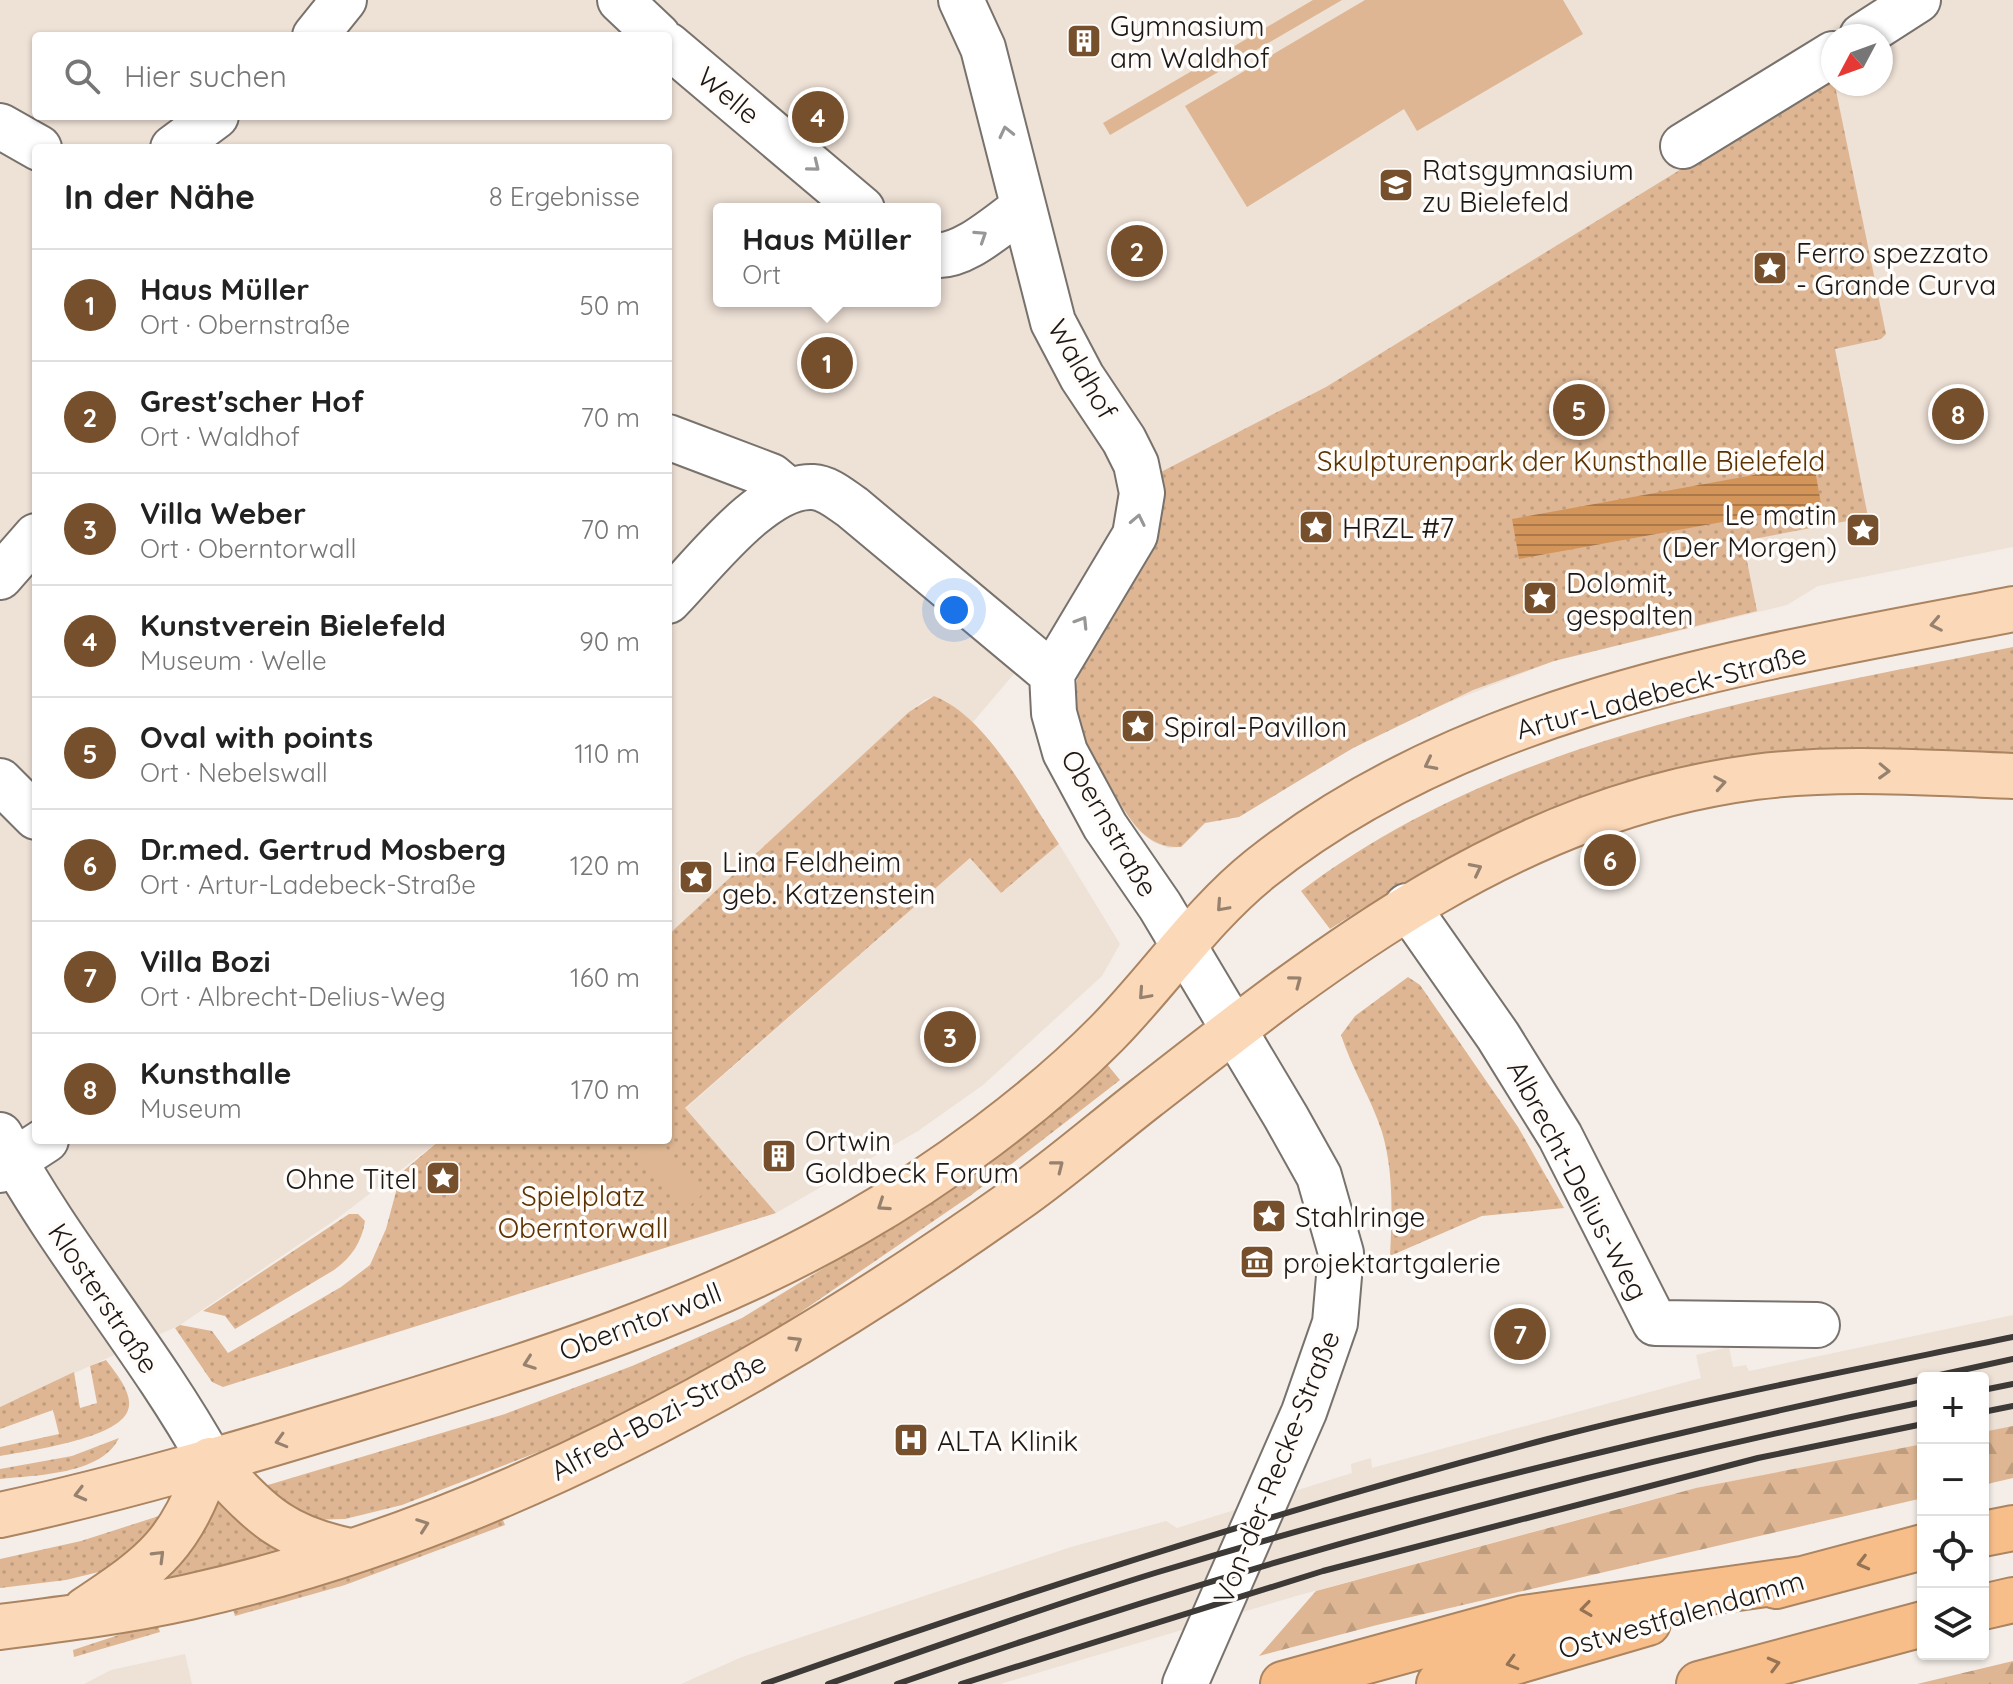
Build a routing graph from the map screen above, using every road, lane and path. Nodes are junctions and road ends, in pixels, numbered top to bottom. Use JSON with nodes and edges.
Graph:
{"nodes":[{"id":1,"x":344,"y":0,"type":"edge"},
{"id":2,"x":620,"y":0,"type":"edge"},
{"id":3,"x":961,"y":0,"type":"edge"},
{"id":4,"x":1918,"y":0,"type":"edge"},
{"id":5,"x":1881,"y":24,"type":"edge"},
{"id":6,"x":318,"y":32,"type":"edge"},
{"id":7,"x":654,"y":32,"type":"edge"},
{"id":8,"x":672,"y":48,"type":"edge"},
{"id":9,"x":1821,"y":61,"type":"edge"},
{"id":10,"x":211,"y":120,"type":"edge"},
{"id":11,"x":178,"y":144,"type":"edge"},
{"id":12,"x":1683,"y":146,"type":"dead end"},
{"id":13,"x":855,"y":203,"type":"edge"},
{"id":14,"x":1023,"y":208,"type":"junction"},
{"id":15,"x":941,"y":256,"type":"edge"},
{"id":16,"x":672,"y":439,"type":"edge"},
{"id":17,"x":789,"y":491,"type":"junction"},
{"id":18,"x":32,"y":541,"type":"edge"},
{"id":19,"x":0,"y":577,"type":"edge"},
{"id":20,"x":672,"y":597,"type":"edge"},
{"id":21,"x":2013,"y":609,"type":"edge"},
{"id":22,"x":1052,"y":674,"type":"junction"},
{"id":23,"x":2013,"y":776,"type":"edge"},
{"id":24,"x":0,"y":781,"type":"edge"},
{"id":25,"x":32,"y":813,"type":"edge"},
{"id":26,"x":1407,"y":906,"type":"junction"},
{"id":27,"x":1185,"y":948,"type":"junction"},
{"id":28,"x":1235,"y":1029,"type":"junction"},
{"id":29,"x":15,"y":1152,"type":"edge"},
{"id":30,"x":1817,"y":1325,"type":"dead end"},
{"id":31,"x":210,"y":1460,"type":"junction"},
{"id":32,"x":0,"y":1515,"type":"edge"},
{"id":33,"x":2013,"y":1528,"type":"edge"},
{"id":34,"x":1989,"y":1533,"type":"edge"},
{"id":35,"x":1917,"y":1549,"type":"edge"},
{"id":36,"x":350,"y":1551,"type":"junction"},
{"id":37,"x":1802,"y":1579,"type":"junction"},
{"id":38,"x":2013,"y":1600,"type":"edge"},
{"id":39,"x":1989,"y":1606,"type":"edge"},
{"id":40,"x":73,"y":1618,"type":"junction"},
{"id":41,"x":1917,"y":1626,"type":"edge"},
{"id":42,"x":0,"y":1627,"type":"edge"},
{"id":43,"x":1185,"y":1684,"type":"edge"},
{"id":44,"x":1283,"y":1684,"type":"edge"},
{"id":45,"x":1439,"y":1684,"type":"edge"},
{"id":46,"x":1699,"y":1684,"type":"edge"}],
"edges":[{"from":1,"to":6,"type":"street"},
{"from":2,"to":7,"type":"street"},
{"from":14,"to":3,"type":"street","name":"Waldhof","one_way":true},
{"from":4,"to":5,"type":"street"},
{"from":8,"to":13,"type":"street","name":"Welle","one_way":true},
{"from":9,"to":12,"type":"street"},
{"from":10,"to":11,"type":"street"},
{"from":15,"to":14,"type":"street","one_way":true},
{"from":22,"to":14,"type":"street","name":"Waldhof","one_way":true},
{"from":16,"to":17,"type":"street"},
{"from":17,"to":20,"type":"street"},
{"from":17,"to":22,"type":"street"},
{"from":18,"to":19,"type":"street"},
{"from":21,"to":27,"type":"main road","name":"Artur-Ladebeck-Straße","one_way":true},
{"from":22,"to":27,"type":"street","name":"Obernstraße"},
{"from":26,"to":23,"type":"main road","one_way":true},
{"from":24,"to":25,"type":"street"},
{"from":28,"to":26,"type":"main road","one_way":true},
{"from":26,"to":30,"type":"street","name":"Albrecht-Delius-Weg"},
{"from":27,"to":28,"type":"street","name":"Von-der-Recke-Straße"},
{"from":27,"to":31,"type":"main road","name":"Oberntorwall","one_way":true},
{"from":36,"to":28,"type":"main road","name":"Alfred-Bozi-Straße","one_way":true},
{"from":28,"to":43,"type":"street","name":"Von-der-Recke-Straße"},
{"from":29,"to":31,"type":"street","name":"Klosterstraße"},
{"from":31,"to":32,"type":"main road","name":"Oberntorwall","one_way":true},
{"from":31,"to":36,"type":"main road"},
{"from":40,"to":31,"type":"main road","one_way":true},
{"from":33,"to":34,"type":"highway"},
{"from":35,"to":37,"type":"highway","name":"Ostwestfalendamm","one_way":true},
{"from":36,"to":40,"type":"main road","name":"Alfred-Bozi-Straße"},
{"from":37,"to":44,"type":"highway","one_way":true},
{"from":37,"to":45,"type":"highway","name":"Ostwestfalendamm","one_way":true},
{"from":38,"to":39,"type":"highway"},
{"from":40,"to":42,"type":"main road","name":"Alfred-Bozi-Straße"},
{"from":46,"to":41,"type":"highway","one_way":true}]}
